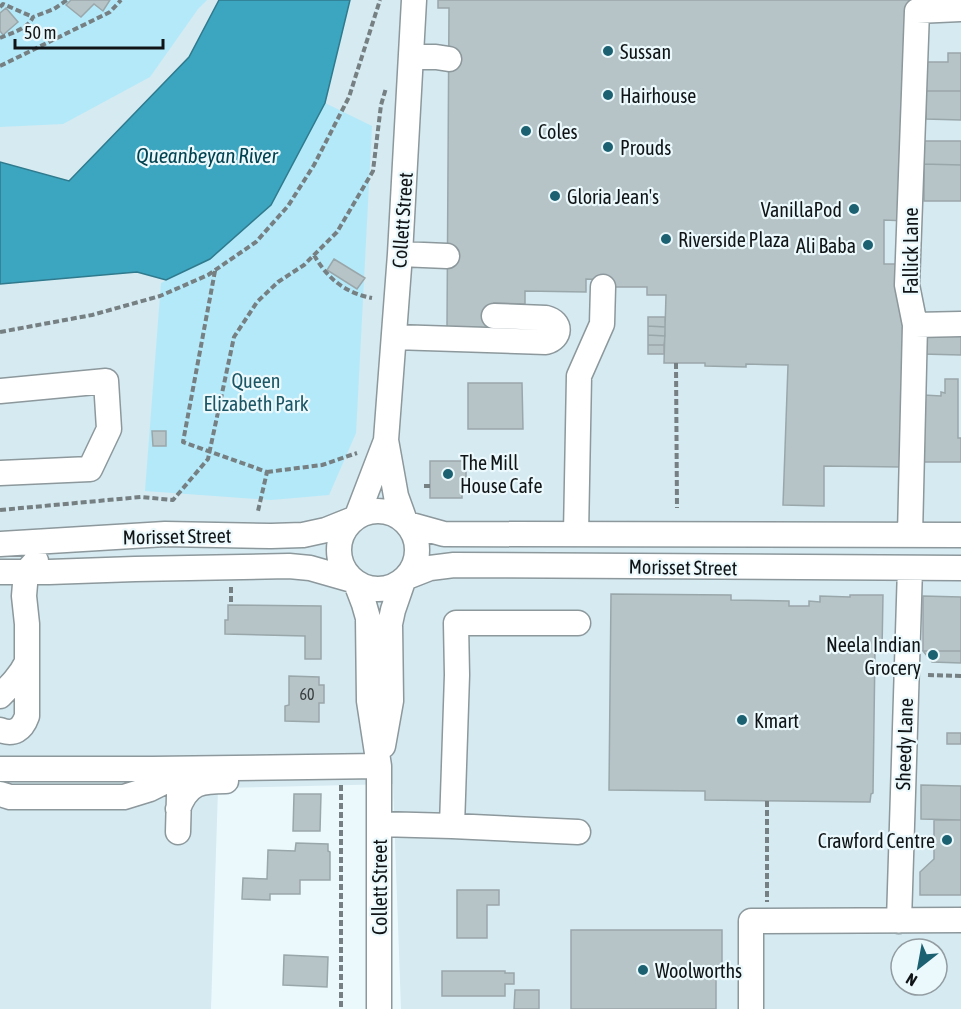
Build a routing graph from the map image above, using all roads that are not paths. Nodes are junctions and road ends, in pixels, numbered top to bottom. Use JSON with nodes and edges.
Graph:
{"nodes":[{"id":1,"x":414,"y":0,"type":"edge"},
{"id":2,"x":961,"y":9,"type":"edge"},
{"id":3,"x":411,"y":57,"type":"junction"},
{"id":4,"x":449,"y":59,"type":"dead end"},
{"id":5,"x":400,"y":254,"type":"junction"},
{"id":6,"x":447,"y":256,"type":"dead end"},
{"id":7,"x":603,"y":287,"type":"dead end"},
{"id":8,"x":494,"y":316,"type":"dead end"},
{"id":9,"x":961,"y":324,"type":"edge"},
{"id":10,"x":915,"y":325,"type":"junction"},
{"id":11,"x":394,"y":337,"type":"junction"},
{"id":12,"x":0,"y":391,"type":"edge"},
{"id":13,"x":386,"y":440,"type":"junction"},
{"id":14,"x":0,"y":473,"type":"edge"},
{"id":15,"x":354,"y":518,"type":"junction"},
{"id":16,"x":406,"y":523,"type":"junction"},
{"id":17,"x":576,"y":534,"type":"junction"},
{"id":18,"x":910,"y":535,"type":"junction"},
{"id":19,"x":961,"y":535,"type":"edge"},
{"id":20,"x":78,"y":540,"type":"junction"},
{"id":21,"x":0,"y":544,"type":"edge"},
{"id":22,"x":910,"y":568,"type":"junction"},
{"id":23,"x":961,"y":568,"type":"edge"},
{"id":24,"x":0,"y":572,"type":"edge"},
{"id":25,"x":26,"y":572,"type":"junction"},
{"id":26,"x":405,"y":579,"type":"junction"},
{"id":27,"x":354,"y":581,"type":"junction"},
{"id":28,"x":578,"y":623,"type":"dead end"},
{"id":29,"x":27,"y":662,"type":"junction"},
{"id":30,"x":0,"y":696,"type":"edge"},
{"id":31,"x":0,"y":730,"type":"edge"},
{"id":32,"x":194,"y":768,"type":"junction"},
{"id":33,"x":0,"y":769,"type":"edge"},
{"id":34,"x":379,"y":775,"type":"junction"},
{"id":35,"x":0,"y":794,"type":"edge"},
{"id":36,"x":379,"y":824,"type":"junction"},
{"id":37,"x":452,"y":826,"type":"junction"},
{"id":38,"x":578,"y":832,"type":"dead end"},
{"id":39,"x":961,"y":920,"type":"edge"},
{"id":40,"x":899,"y":921,"type":"junction"},
{"id":41,"x":379,"y":1009,"type":"edge"},
{"id":42,"x":751,"y":1009,"type":"edge"}],
"edges":[{"from":1,"to":3,"type":"street","name":"Collett Street"},
{"from":2,"to":10,"type":"street","name":"Fallick Lane"},
{"from":3,"to":4,"type":"street"},
{"from":3,"to":5,"type":"street","name":"Collett Street"},
{"from":5,"to":6,"type":"street"},
{"from":5,"to":11,"type":"street","name":"Collett Street"},
{"from":7,"to":17,"type":"street"},
{"from":8,"to":11,"type":"street"},
{"from":9,"to":10,"type":"street"},
{"from":10,"to":18,"type":"street","name":"Fallick Lane"},
{"from":11,"to":13,"type":"street","name":"Collett Street"},
{"from":12,"to":14,"type":"street"},
{"from":13,"to":15,"type":"street","name":"Collett Street"},
{"from":13,"to":16,"type":"street","name":"Collett Street"},
{"from":15,"to":16,"type":"street"},
{"from":15,"to":20,"type":"street","name":"Morisset Street"},
{"from":15,"to":27,"type":"street"},
{"from":16,"to":17,"type":"street","name":"Morisset Street"},
{"from":16,"to":26,"type":"street"},
{"from":17,"to":18,"type":"street","name":"Morisset Street"},
{"from":18,"to":19,"type":"street","name":"Morisset Street"},
{"from":20,"to":21,"type":"street","name":"Morisset Street"},
{"from":20,"to":25,"type":"street"},
{"from":22,"to":23,"type":"street","name":"Morisset Street"},
{"from":22,"to":26,"type":"street","name":"Morisset Street"},
{"from":22,"to":40,"type":"street","name":"Sheedy Lane"},
{"from":24,"to":25,"type":"street","name":"Morisset Street"},
{"from":25,"to":27,"type":"street","name":"Morisset Street"},
{"from":25,"to":29,"type":"street"},
{"from":26,"to":27,"type":"street"},
{"from":26,"to":34,"type":"street","name":"Collett Street"},
{"from":27,"to":34,"type":"street","name":"Collett Street"},
{"from":28,"to":37,"type":"street"},
{"from":29,"to":30,"type":"street"},
{"from":29,"to":31,"type":"street"},
{"from":32,"to":33,"type":"street"},
{"from":32,"to":34,"type":"street"},
{"from":32,"to":34,"type":"street"},
{"from":32,"to":35,"type":"street"},
{"from":34,"to":36,"type":"street","name":"Collett Street"},
{"from":36,"to":37,"type":"street"},
{"from":36,"to":41,"type":"street","name":"Collett Street"},
{"from":37,"to":38,"type":"street"},
{"from":39,"to":40,"type":"street"},
{"from":40,"to":42,"type":"street"}]}
